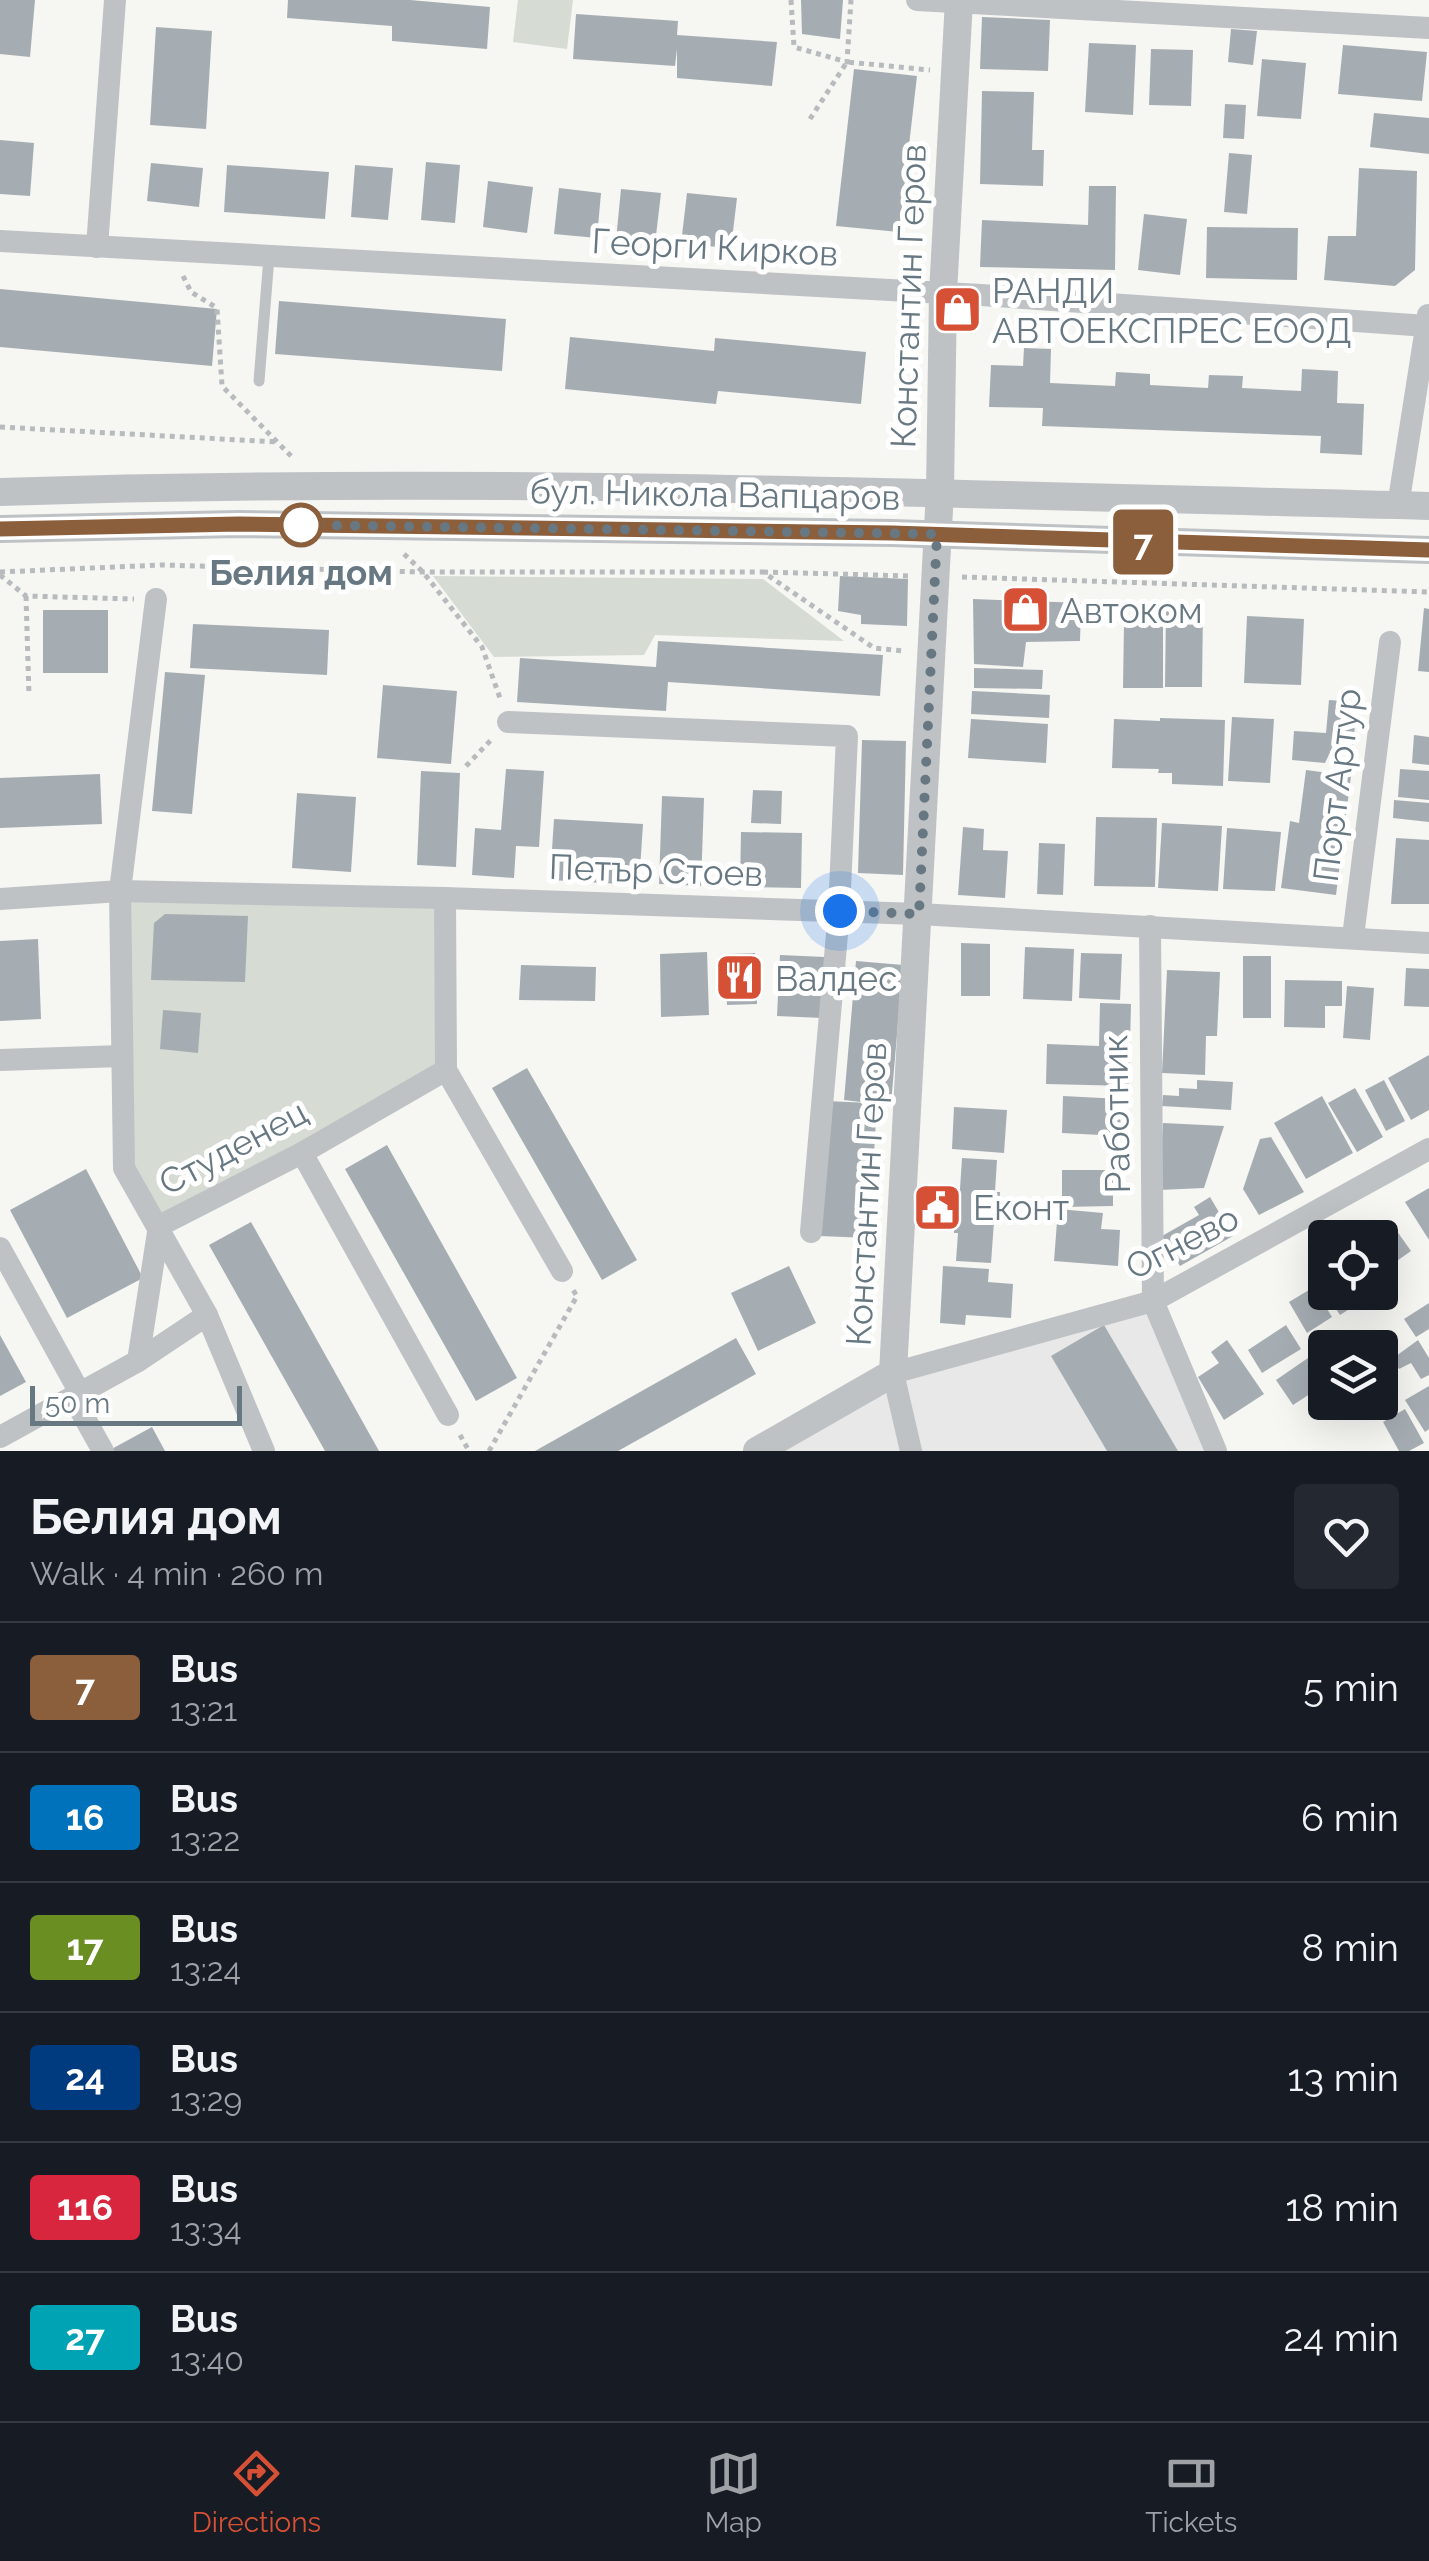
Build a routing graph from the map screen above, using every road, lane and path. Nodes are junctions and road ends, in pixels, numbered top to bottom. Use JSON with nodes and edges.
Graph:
{"nodes":[{"id":1,"x":115,"y":0,"type":"edge"},
{"id":2,"x":791,"y":0,"type":"edge"},
{"id":3,"x":851,"y":0,"type":"edge"},
{"id":4,"x":918,"y":0,"type":"edge"},
{"id":5,"x":959,"y":2,"type":"edge"},
{"id":6,"x":1429,"y":28,"type":"edge"},
{"id":7,"x":847,"y":62,"type":"junction"},
{"id":8,"x":953,"y":72,"type":"junction"},
{"id":9,"x":810,"y":119,"type":"dead end"},
{"id":10,"x":0,"y":242,"type":"edge"},
{"id":11,"x":96,"y":247,"type":"junction"},
{"id":12,"x":170,"y":251,"type":"junction"},
{"id":13,"x":269,"y":256,"type":"junction"},
{"id":14,"x":943,"y":293,"type":"junction"},
{"id":15,"x":1428,"y":318,"type":"edge"},
{"id":16,"x":1426,"y":353,"type":"edge"},
{"id":17,"x":259,"y":381,"type":"dead end"},
{"id":18,"x":0,"y":427,"type":"edge"},
{"id":19,"x":277,"y":442,"type":"junction"},
{"id":20,"x":298,"y":463,"type":"dead end"},
{"id":21,"x":940,"y":491,"type":"junction"},
{"id":22,"x":0,"y":492,"type":"edge"},
{"id":23,"x":1398,"y":506,"type":"junction"},
{"id":24,"x":1429,"y":506,"type":"edge"},
{"id":25,"x":0,"y":529,"type":"edge"},
{"id":26,"x":937,"y":534,"type":"junction"},
{"id":27,"x":1429,"y":550,"type":"edge"},
{"id":28,"x":402,"y":552,"type":"dead end"},
{"id":29,"x":423,"y":572,"type":"junction"},
{"id":30,"x":763,"y":572,"type":"junction"},
{"id":31,"x":0,"y":574,"type":"edge"},
{"id":32,"x":928,"y":576,"type":"junction"},
{"id":33,"x":1429,"y":592,"type":"edge"},
{"id":34,"x":26,"y":596,"type":"junction"},
{"id":35,"x":156,"y":599,"type":"joint"},
{"id":36,"x":1390,"y":642,"type":"dead end"},
{"id":37,"x":910,"y":652,"type":"dead end"},
{"id":38,"x":29,"y":696,"type":"dead end"},
{"id":39,"x":508,"y":722,"type":"junction"},
{"id":40,"x":466,"y":766,"type":"dead end"},
{"id":41,"x":120,"y":891,"type":"junction"},
{"id":42,"x":445,"y":898,"type":"junction"},
{"id":43,"x":0,"y":899,"type":"edge"},
{"id":44,"x":840,"y":911,"type":"junction"},
{"id":45,"x":919,"y":914,"type":"junction"},
{"id":46,"x":1150,"y":926,"type":"junction"},
{"id":47,"x":1353,"y":936,"type":"junction"},
{"id":48,"x":1429,"y":943,"type":"edge"},
{"id":49,"x":122,"y":1056,"type":"junction"},
{"id":50,"x":0,"y":1060,"type":"edge"},
{"id":51,"x":446,"y":1070,"type":"junction"},
{"id":52,"x":1429,"y":1149,"type":"edge"},
{"id":53,"x":302,"y":1152,"type":"junction"},
{"id":54,"x":159,"y":1226,"type":"junction"},
{"id":55,"x":811,"y":1232,"type":"dead end"},
{"id":56,"x":0,"y":1248,"type":"edge"},
{"id":57,"x":562,"y":1270,"type":"joint"},
{"id":58,"x":1153,"y":1301,"type":"junction"},
{"id":59,"x":207,"y":1314,"type":"junction"},
{"id":60,"x":138,"y":1362,"type":"junction"},
{"id":61,"x":893,"y":1372,"type":"junction"},
{"id":62,"x":76,"y":1395,"type":"junction"},
{"id":63,"x":448,"y":1415,"type":"dead end"},
{"id":64,"x":0,"y":1437,"type":"edge"},
{"id":65,"x":102,"y":1451,"type":"edge"},
{"id":66,"x":264,"y":1451,"type":"edge"},
{"id":67,"x":489,"y":1451,"type":"edge"},
{"id":68,"x":757,"y":1451,"type":"edge"},
{"id":69,"x":911,"y":1451,"type":"edge"},
{"id":70,"x":1216,"y":1451,"type":"edge"}],
"edges":[{"from":1,"to":11,"type":"street"},
{"from":2,"to":7,"type":"path"},
{"from":3,"to":7,"type":"path"},
{"from":4,"to":5,"type":"street"},
{"from":5,"to":6,"type":"street"},
{"from":5,"to":8,"type":"street","name":"Константин Геров"},
{"from":7,"to":8,"type":"path"},
{"from":7,"to":9,"type":"path"},
{"from":8,"to":14,"type":"street","name":"Константин Геров"},
{"from":10,"to":11,"type":"street","name":"Георги Кирков"},
{"from":11,"to":12,"type":"street","name":"Георги Кирков"},
{"from":12,"to":13,"type":"street","name":"Георги Кирков"},
{"from":12,"to":19,"type":"path"},
{"from":13,"to":14,"type":"street","name":"Георги Кирков"},
{"from":13,"to":17,"type":"lane"},
{"from":14,"to":15,"type":"street","name":"Георги Кирков"},
{"from":14,"to":21,"type":"street","name":"Константин Геров"},
{"from":15,"to":16,"type":"street"},
{"from":16,"to":23,"type":"street"},
{"from":18,"to":19,"type":"path"},
{"from":19,"to":20,"type":"path"},
{"from":21,"to":22,"type":"street","name":"бул. Никола Вапцаров"},
{"from":21,"to":23,"type":"street","name":"бул. Никола Вапцаров"},
{"from":21,"to":26,"type":"street","name":"Константин Геров"},
{"from":23,"to":24,"type":"street","name":"бул. Никола Вапцаров"},
{"from":25,"to":26,"type":"street","name":"бул. Никола Вапцаров"},
{"from":26,"to":27,"type":"street","name":"бул. Никола Вапцаров"},
{"from":26,"to":32,"type":"street","name":"Константин Геров"},
{"from":28,"to":29,"type":"path"},
{"from":29,"to":30,"type":"path"},
{"from":29,"to":31,"type":"path"},
{"from":29,"to":39,"type":"path"},
{"from":30,"to":32,"type":"path"},
{"from":30,"to":37,"type":"path"},
{"from":31,"to":34,"type":"path"},
{"from":32,"to":33,"type":"path"},
{"from":32,"to":45,"type":"street","name":"Константин Геров"},
{"from":34,"to":35,"type":"path"},
{"from":34,"to":38,"type":"path"},
{"from":35,"to":41,"type":"street"},
{"from":36,"to":47,"type":"street","name":"Порт Артур"},
{"from":39,"to":40,"type":"path"},
{"from":39,"to":44,"type":"street"},
{"from":41,"to":42,"type":"street","name":"Петър Стоев"},
{"from":41,"to":43,"type":"street","name":"Петър Стоев"},
{"from":41,"to":49,"type":"street"},
{"from":42,"to":44,"type":"street","name":"Петър Стоев"},
{"from":42,"to":51,"type":"street"},
{"from":44,"to":45,"type":"street","name":"Петър Стоев"},
{"from":44,"to":55,"type":"street"},
{"from":45,"to":46,"type":"street","name":"Петър Стоев"},
{"from":45,"to":61,"type":"street","name":"Константин Геров"},
{"from":46,"to":47,"type":"street","name":"Петър Стоев"},
{"from":46,"to":58,"type":"street","name":"Работник"},
{"from":47,"to":48,"type":"street","name":"Петър Стоев"},
{"from":49,"to":50,"type":"street"},
{"from":49,"to":54,"type":"street"},
{"from":51,"to":53,"type":"street","name":"Студенец"},
{"from":51,"to":57,"type":"street"},
{"from":52,"to":58,"type":"street","name":"Огнево"},
{"from":53,"to":54,"type":"street","name":"Студенец"},
{"from":53,"to":63,"type":"street"},
{"from":54,"to":59,"type":"street"},
{"from":54,"to":60,"type":"street","name":"Студенец"},
{"from":56,"to":62,"type":"street"},
{"from":57,"to":67,"type":"path"},
{"from":58,"to":61,"type":"street","name":"Огнево"},
{"from":58,"to":70,"type":"street"},
{"from":59,"to":60,"type":"street"},
{"from":59,"to":66,"type":"street"},
{"from":60,"to":62,"type":"street"},
{"from":61,"to":68,"type":"street"},
{"from":61,"to":69,"type":"street"},
{"from":62,"to":64,"type":"street"},
{"from":62,"to":65,"type":"street"}]}
